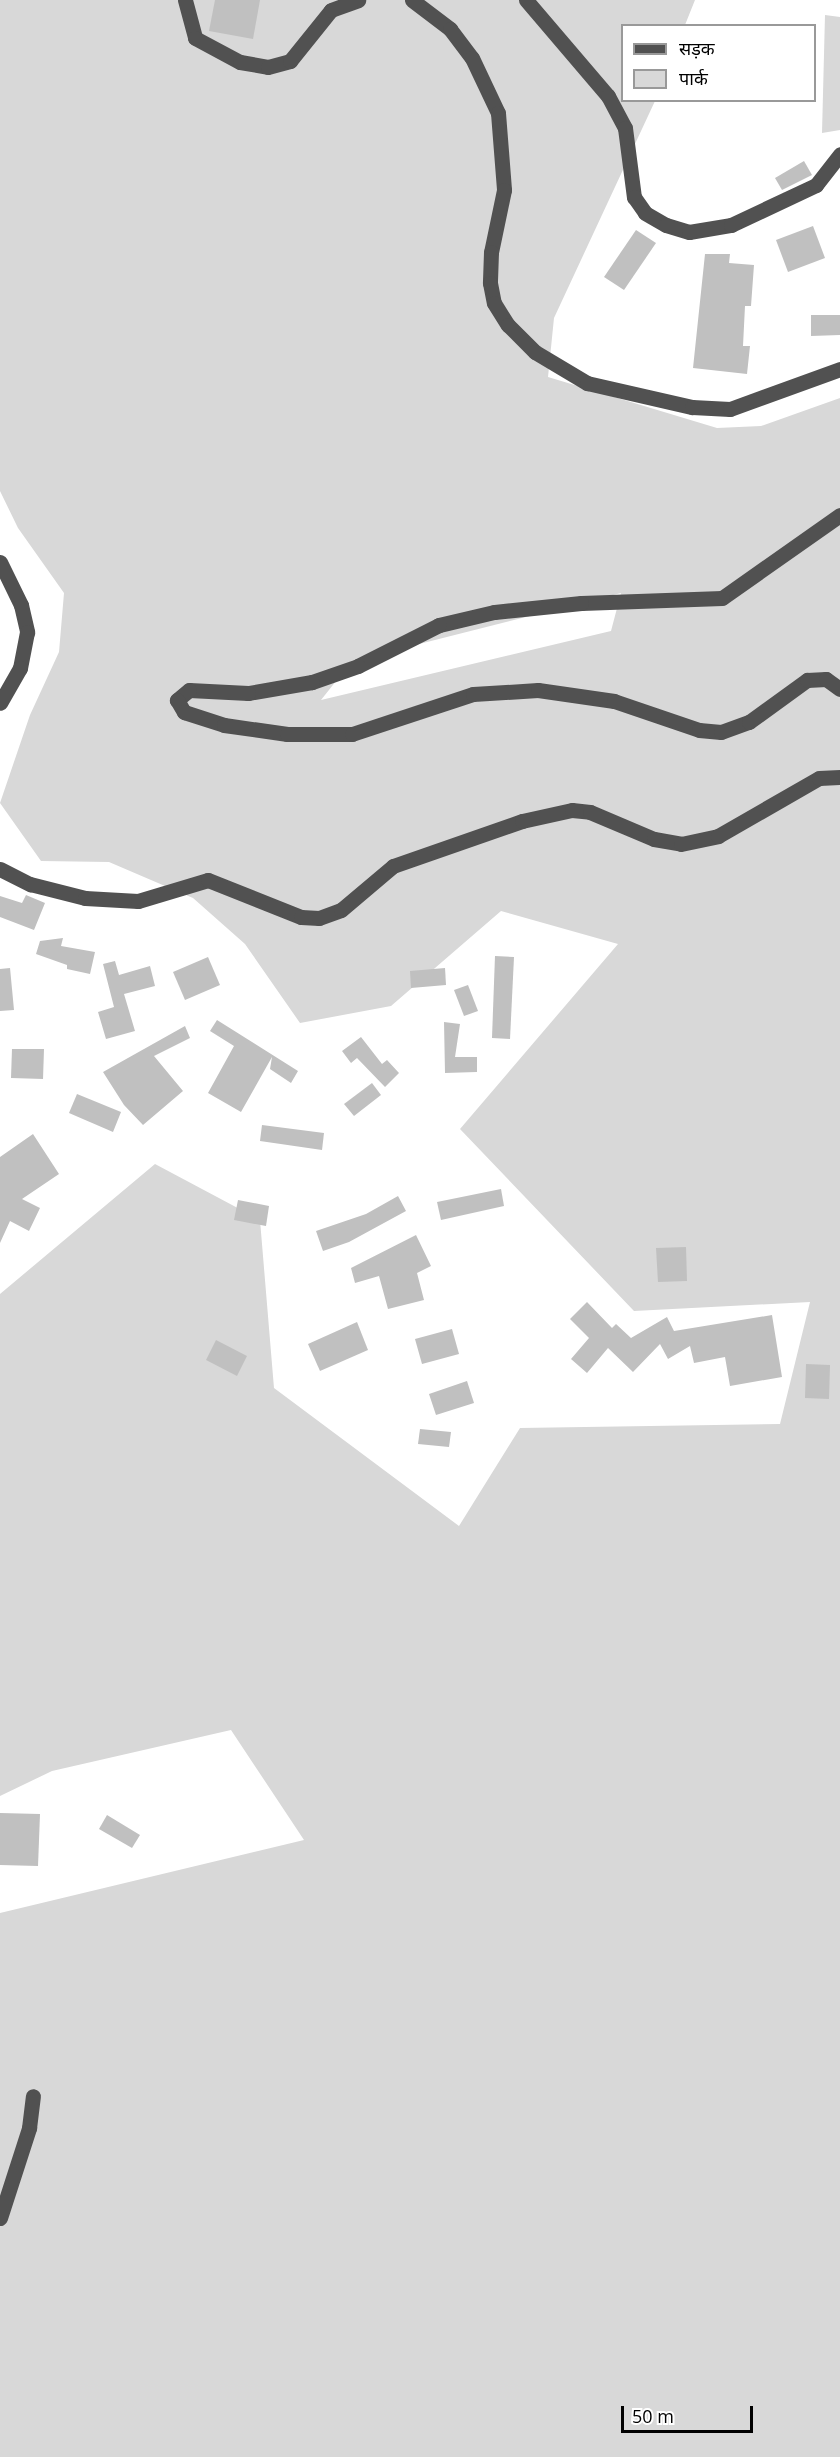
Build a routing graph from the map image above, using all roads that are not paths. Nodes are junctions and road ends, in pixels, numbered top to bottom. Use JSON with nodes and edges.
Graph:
{"nodes":[{"id":1,"x":185,"y":0,"type":"edge"},
{"id":2,"x":358,"y":0,"type":"edge"},
{"id":3,"x":412,"y":0,"type":"edge"},
{"id":4,"x":526,"y":0,"type":"edge"},
{"id":5,"x":840,"y":153,"type":"edge"},
{"id":6,"x":840,"y":369,"type":"edge"},
{"id":7,"x":840,"y":515,"type":"edge"},
{"id":8,"x":0,"y":562,"type":"edge"},
{"id":9,"x":840,"y":688,"type":"edge"},
{"id":10,"x":0,"y":703,"type":"edge"},
{"id":11,"x":840,"y":777,"type":"edge"},
{"id":12,"x":0,"y":868,"type":"edge"},
{"id":13,"x":33,"y":2096,"type":"dead end"},
{"id":14,"x":0,"y":2218,"type":"edge"}],
"edges":[{"from":1,"to":2,"type":"street"},
{"from":3,"to":6,"type":"street"},
{"from":4,"to":5,"type":"street"},
{"from":7,"to":9,"type":"street"},
{"from":8,"to":10,"type":"street"},
{"from":11,"to":12,"type":"street"},
{"from":13,"to":14,"type":"street"}]}
